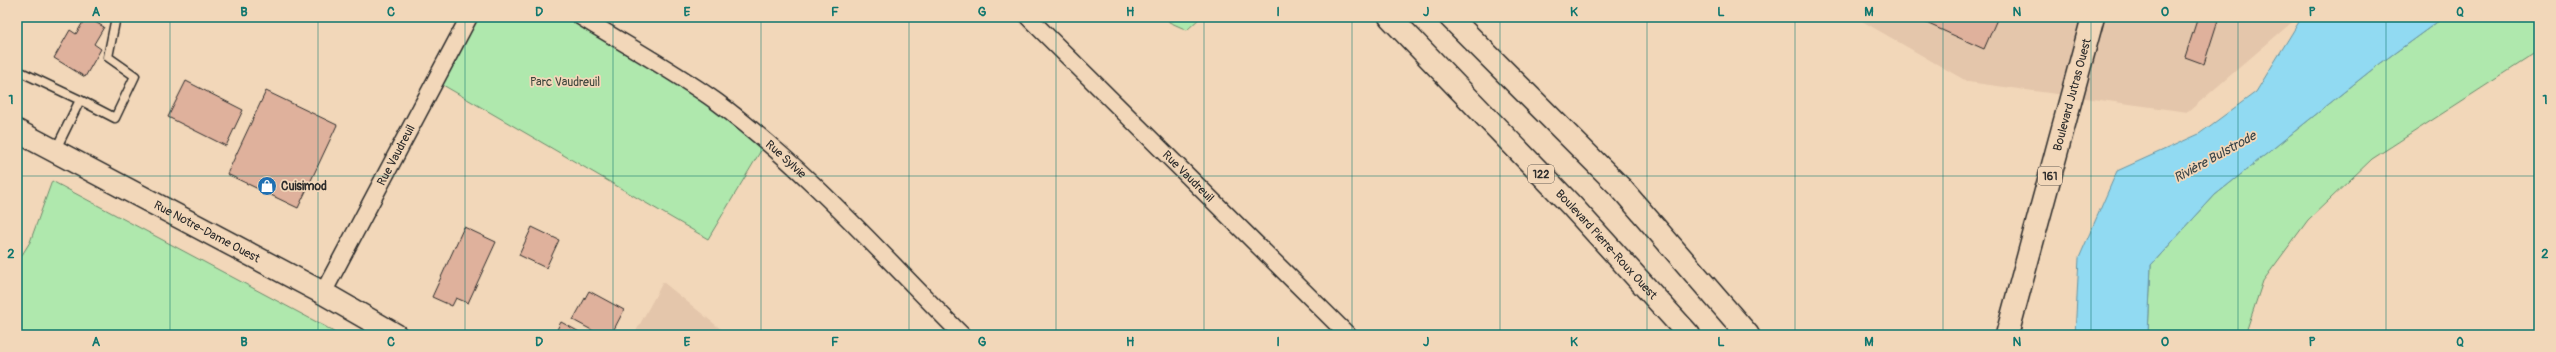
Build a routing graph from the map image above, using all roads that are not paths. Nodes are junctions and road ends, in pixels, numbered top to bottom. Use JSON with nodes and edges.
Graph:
{"nodes":[{"id":1,"x":116,"y":17,"type":"edge"},
{"id":2,"x":469,"y":17,"type":"edge"},
{"id":3,"x":582,"y":17,"type":"edge"},
{"id":4,"x":1028,"y":17,"type":"edge"},
{"id":5,"x":1390,"y":17,"type":"edge"},
{"id":6,"x":1450,"y":17,"type":"edge"},
{"id":7,"x":2093,"y":17,"type":"edge"},
{"id":8,"x":23,"y":73,"type":"dead end"},
{"id":9,"x":80,"y":100,"type":"junction"},
{"id":10,"x":17,"y":131,"type":"edge"},
{"id":11,"x":54,"y":152,"type":"junction"},
{"id":12,"x":323,"y":293,"type":"junction"},
{"id":13,"x":396,"y":335,"type":"edge"},
{"id":14,"x":962,"y":335,"type":"edge"},
{"id":15,"x":1348,"y":335,"type":"edge"},
{"id":16,"x":1689,"y":335,"type":"edge"},
{"id":17,"x":1748,"y":335,"type":"edge"},
{"id":18,"x":2007,"y":335,"type":"edge"}],
"edges":[{"from":1,"to":9,"type":"lane"},
{"from":2,"to":12,"type":"street","name":"Rue Vaudreuil"},
{"from":3,"to":14,"type":"street","name":"Rue Sylvie"},
{"from":4,"to":15,"type":"street","name":"Rue Vaudreuil"},
{"from":5,"to":16,"type":"main road","name":"Boulevard Pierre-Roux Ouest","number":"122"},
{"from":6,"to":17,"type":"main road"},
{"from":7,"to":18,"type":"main road","name":"Boulevard Jutras Ouest","number":"161"},
{"from":8,"to":9,"type":"lane"},
{"from":9,"to":11,"type":"lane"},
{"from":10,"to":11,"type":"main road","name":"Rue Notre-Dame Ouest"},
{"from":11,"to":12,"type":"main road","name":"Rue Notre-Dame Ouest"},
{"from":12,"to":13,"type":"main road","name":"Rue Notre-Dame Ouest"}]}
